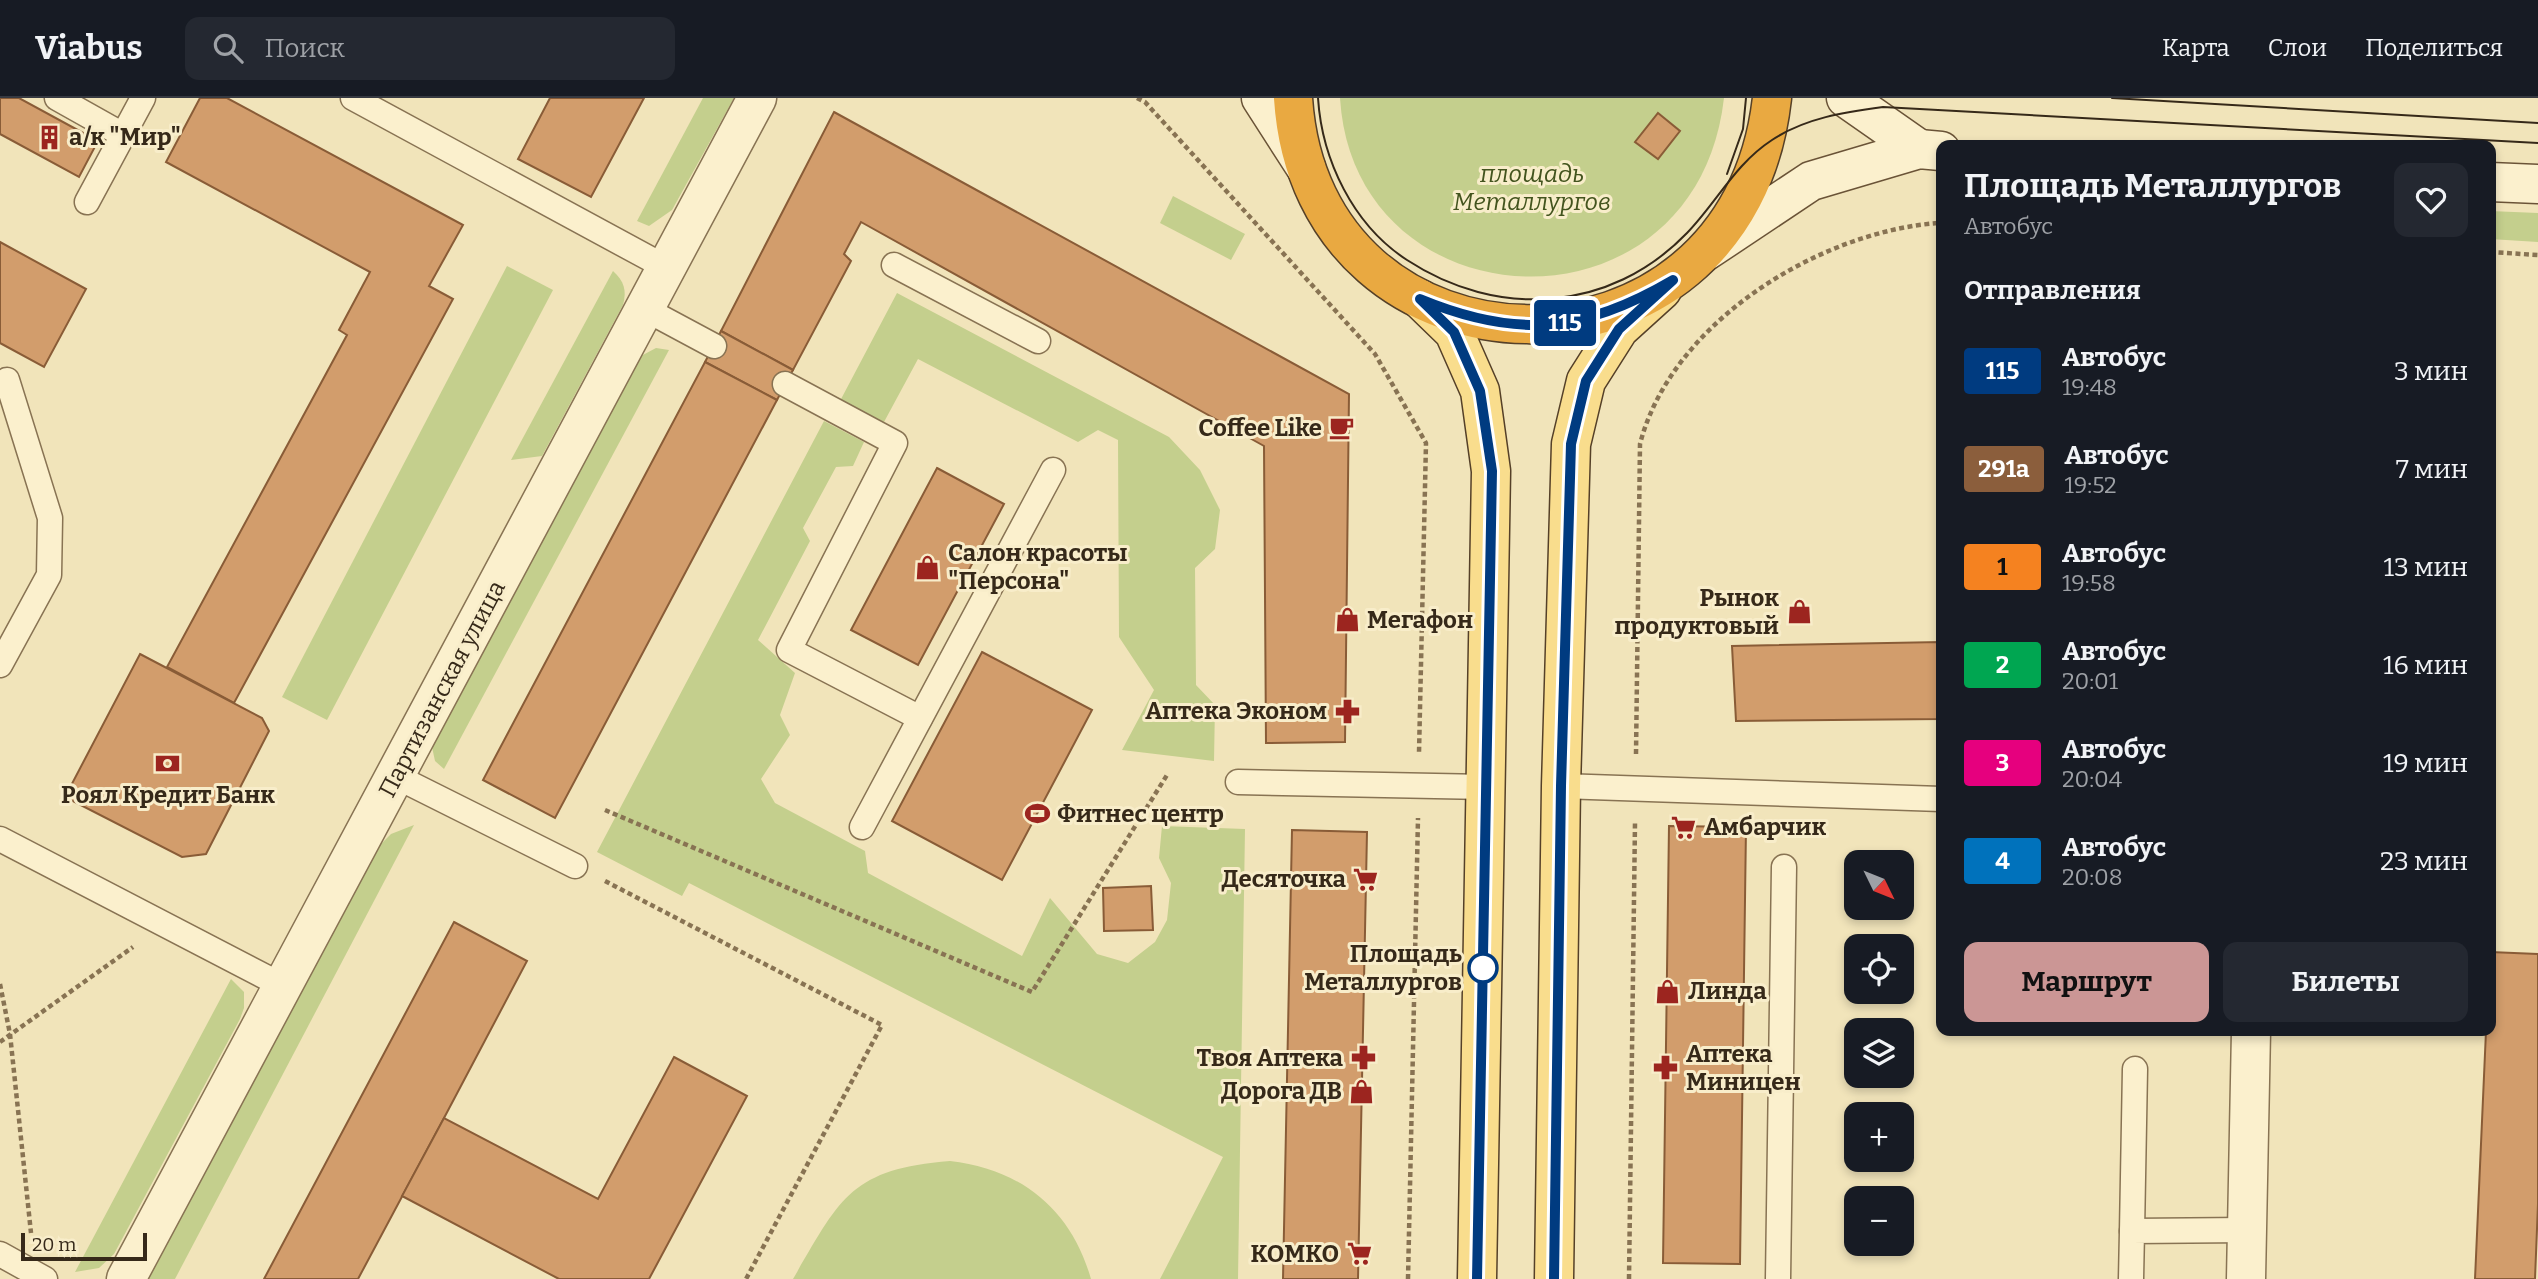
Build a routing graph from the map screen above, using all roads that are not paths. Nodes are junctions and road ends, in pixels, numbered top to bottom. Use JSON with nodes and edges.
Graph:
{"nodes":[{"id":1,"x":57,"y":98,"type":"edge"},
{"id":2,"x":143,"y":98,"type":"edge"},
{"id":3,"x":353,"y":98,"type":"edge"},
{"id":4,"x":757,"y":98,"type":"edge"},
{"id":5,"x":1261,"y":98,"type":"edge"},
{"id":6,"x":1293,"y":98,"type":"edge"},
{"id":7,"x":1772,"y":98,"type":"edge"},
{"id":8,"x":1846,"y":98,"type":"edge"},
{"id":9,"x":123,"y":135,"type":"junction"},
{"id":10,"x":1930,"y":150,"type":"edge"},
{"id":11,"x":1306,"y":168,"type":"junction"},
{"id":12,"x":2496,"y":182,"type":"edge"},
{"id":13,"x":2538,"y":184,"type":"edge"},
{"id":14,"x":87,"y":202,"type":"dead end"},
{"id":15,"x":1706,"y":251,"type":"junction"},
{"id":16,"x":894,"y":265,"type":"dead end"},
{"id":17,"x":667,"y":268,"type":"junction"},
{"id":18,"x":1673,"y":280,"type":"junction"},
{"id":19,"x":1420,"y":299,"type":"junction"},
{"id":20,"x":645,"y":309,"type":"junction"},
{"id":21,"x":1038,"y":341,"type":"dead end"},
{"id":22,"x":714,"y":346,"type":"dead end"},
{"id":23,"x":7,"y":380,"type":"dead end"},
{"id":24,"x":785,"y":384,"type":"dead end"},
{"id":25,"x":1053,"y":470,"type":"dead end"},
{"id":26,"x":0,"y":665,"type":"edge"},
{"id":27,"x":920,"y":719,"type":"junction"},
{"id":28,"x":395,"y":776,"type":"junction"},
{"id":29,"x":1238,"y":782,"type":"dead end"},
{"id":30,"x":1561,"y":786,"type":"junction"},
{"id":31,"x":1486,"y":787,"type":"junction"},
{"id":32,"x":1936,"y":799,"type":"edge"},
{"id":33,"x":862,"y":827,"type":"dead end"},
{"id":34,"x":0,"y":839,"type":"edge"},
{"id":35,"x":575,"y":866,"type":"road end"},
{"id":36,"x":1784,"y":867,"type":"dead end"},
{"id":37,"x":283,"y":986,"type":"junction"},
{"id":38,"x":2251,"y":1036,"type":"edge"},
{"id":39,"x":2134,"y":1069,"type":"dead end"},
{"id":40,"x":2247,"y":1230,"type":"junction"},
{"id":41,"x":2132,"y":1231,"type":"junction"},
{"id":42,"x":0,"y":1255,"type":"edge"},
{"id":43,"x":40,"y":1277,"type":"edge"},
{"id":44,"x":126,"y":1279,"type":"edge"},
{"id":45,"x":1477,"y":1279,"type":"edge"},
{"id":46,"x":1554,"y":1279,"type":"edge"},
{"id":47,"x":1778,"y":1279,"type":"edge"},
{"id":48,"x":2131,"y":1279,"type":"edge"},
{"id":49,"x":2246,"y":1279,"type":"edge"}],
"edges":[{"from":1,"to":9,"type":"lane"},
{"from":2,"to":9,"type":"lane"},
{"from":3,"to":17,"type":"lane"},
{"from":4,"to":17,"type":"street","name":"Партизанская улица"},
{"from":5,"to":11,"type":"street"},
{"from":6,"to":11,"type":"highway"},
{"from":7,"to":15,"type":"highway"},
{"from":8,"to":10,"type":"street"},
{"from":9,"to":14,"type":"lane"},
{"from":10,"to":15,"type":"street"},
{"from":11,"to":19,"type":"highway"},
{"from":12,"to":13,"type":"street"},
{"from":15,"to":18,"type":"highway"},
{"from":16,"to":21,"type":"lane"},
{"from":17,"to":20,"type":"street","name":"Партизанская улица"},
{"from":18,"to":19,"type":"highway"},
{"from":18,"to":30,"type":"main road"},
{"from":19,"to":31,"type":"main road"},
{"from":20,"to":22,"type":"lane"},
{"from":20,"to":28,"type":"street","name":"Партизанская улица"},
{"from":23,"to":26,"type":"lane"},
{"from":24,"to":27,"type":"lane"},
{"from":25,"to":27,"type":"lane"},
{"from":27,"to":33,"type":"lane"},
{"from":28,"to":35,"type":"lane"},
{"from":28,"to":37,"type":"street","name":"Партизанская улица"},
{"from":29,"to":31,"type":"lane"},
{"from":30,"to":32,"type":"lane"},
{"from":30,"to":46,"type":"main road"},
{"from":31,"to":45,"type":"main road"},
{"from":34,"to":37,"type":"lane"},
{"from":36,"to":47,"type":"lane"},
{"from":37,"to":44,"type":"street","name":"Партизанская улица"},
{"from":38,"to":40,"type":"street"},
{"from":39,"to":41,"type":"lane"},
{"from":40,"to":41,"type":"lane"},
{"from":40,"to":49,"type":"street"},
{"from":41,"to":48,"type":"lane"},
{"from":42,"to":43,"type":"lane"}]}
